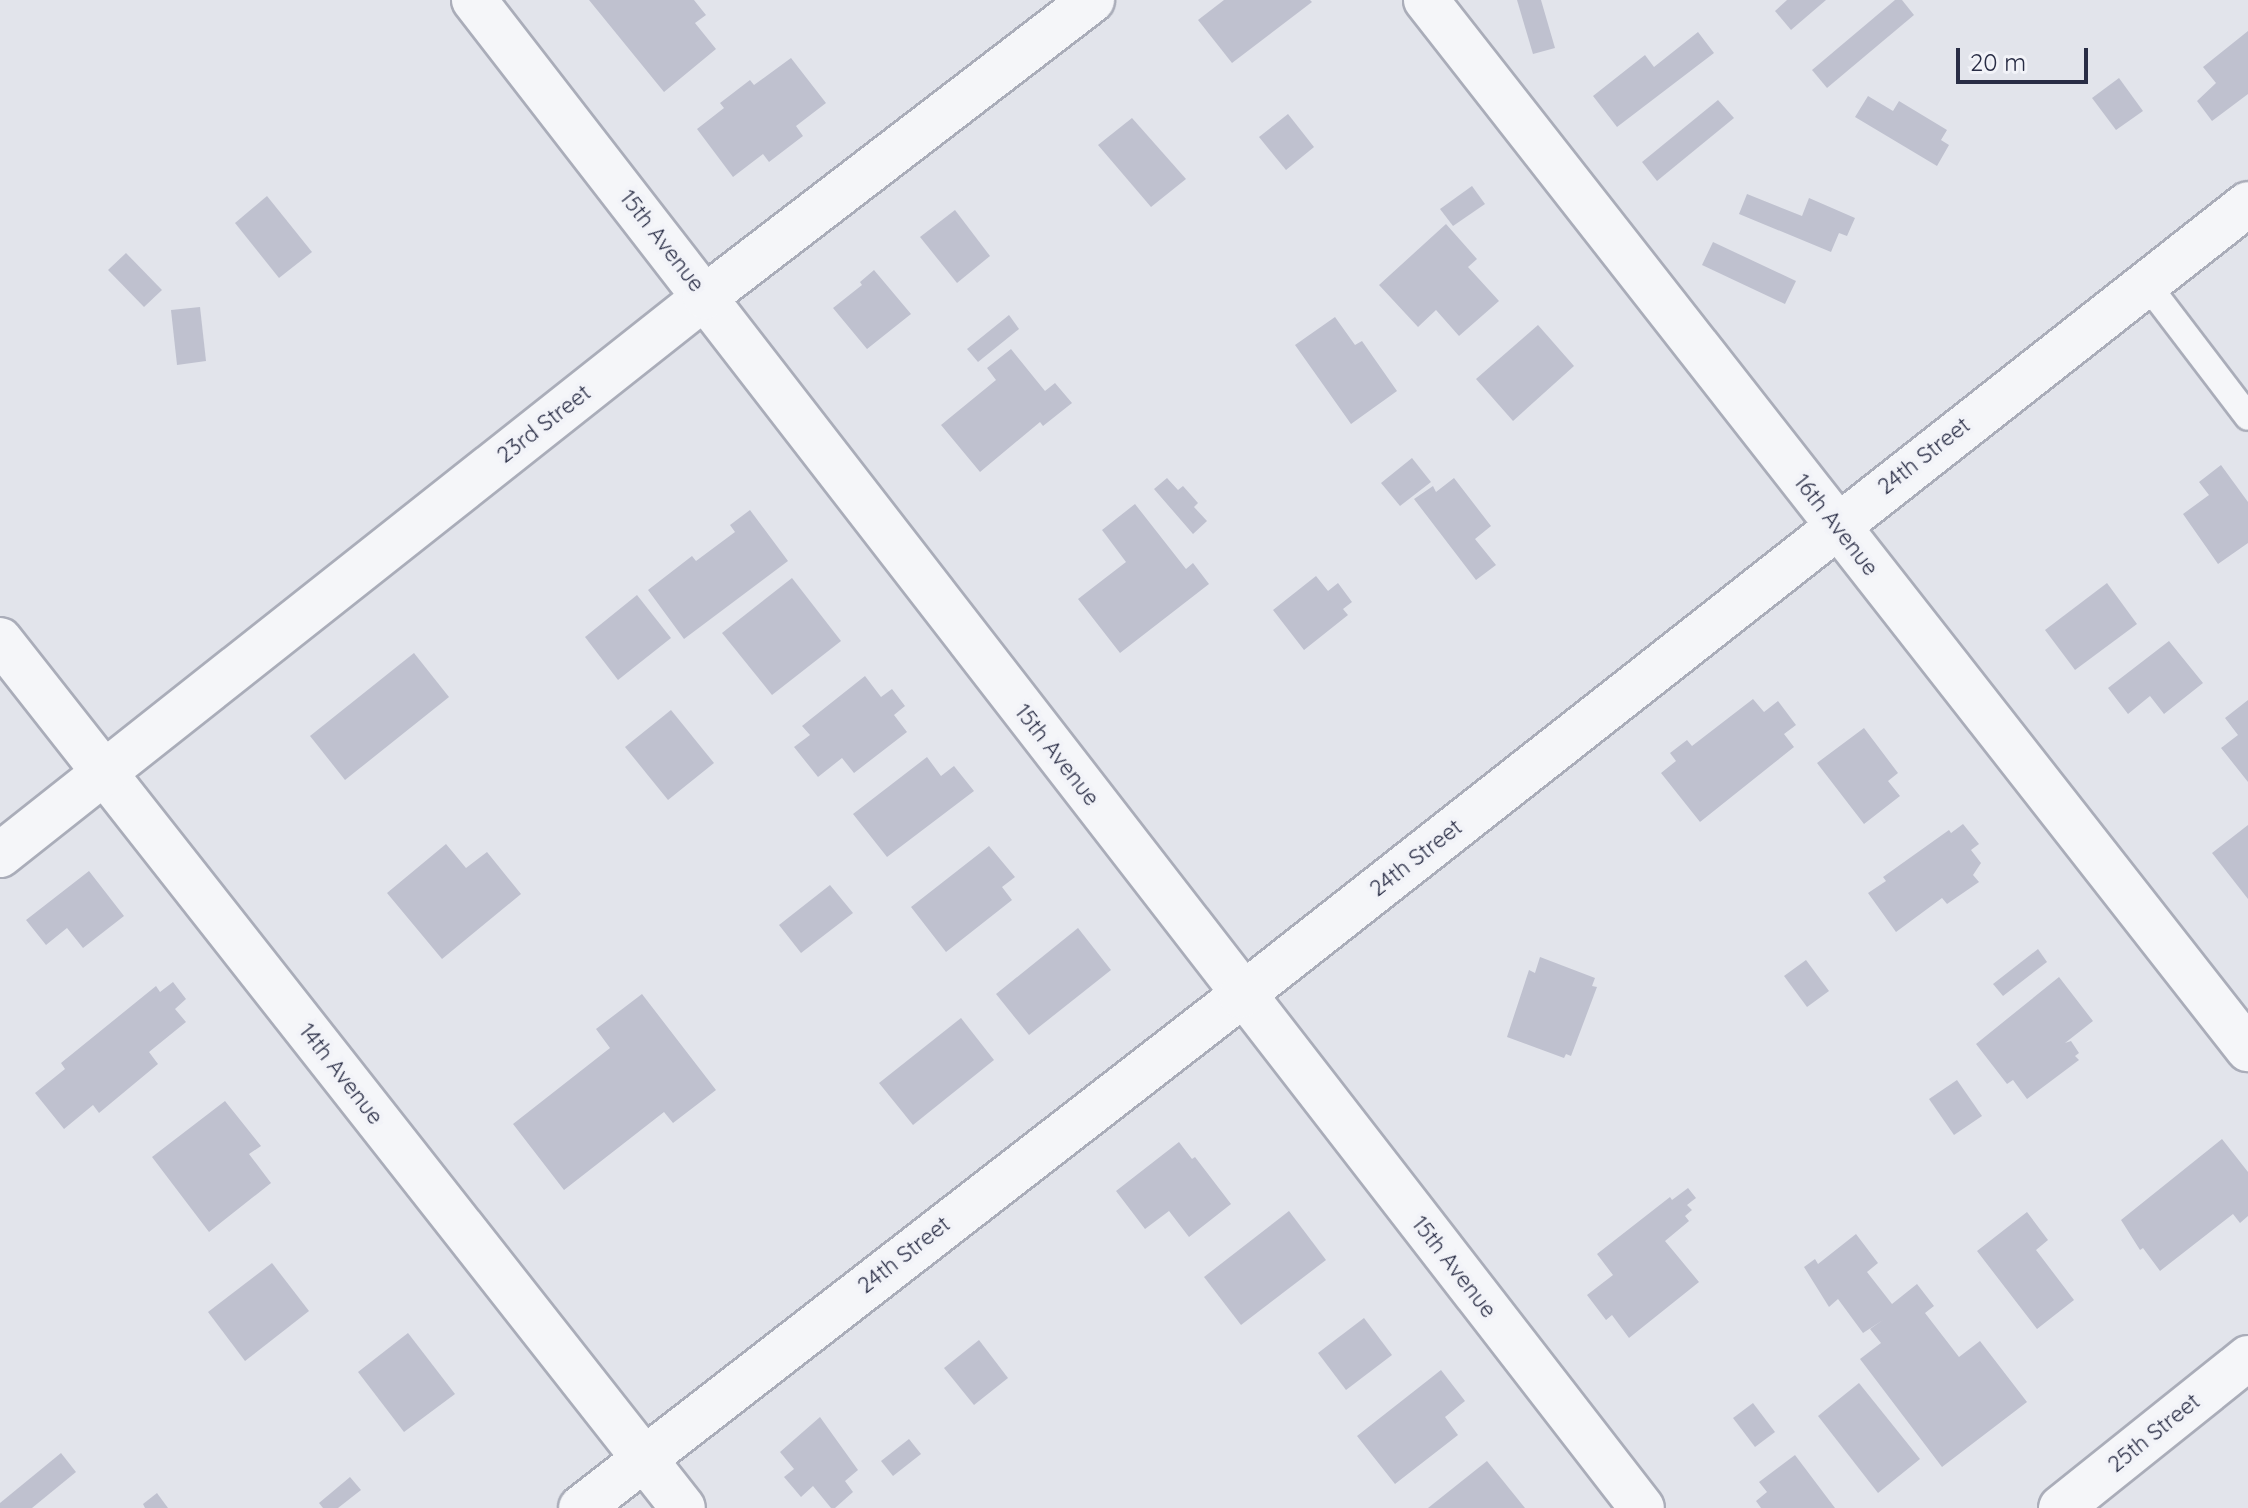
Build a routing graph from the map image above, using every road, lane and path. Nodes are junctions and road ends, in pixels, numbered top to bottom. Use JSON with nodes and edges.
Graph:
{"nodes":[{"id":1,"x":474,"y":0,"type":"edge"},
{"id":2,"x":1092,"y":0,"type":"edge"},
{"id":3,"x":1426,"y":0,"type":"edge"},
{"id":4,"x":2248,"y":204,"type":"edge"},
{"id":5,"x":2146,"y":283,"type":"junction"},
{"id":6,"x":705,"y":297,"type":"junction"},
{"id":7,"x":2248,"y":417,"type":"edge"},
{"id":8,"x":1836,"y":525,"type":"junction"},
{"id":9,"x":0,"y":640,"type":"edge"},
{"id":10,"x":104,"y":773,"type":"junction"},
{"id":11,"x":0,"y":855,"type":"edge"},
{"id":12,"x":1241,"y":996,"type":"junction"},
{"id":13,"x":2248,"y":1049,"type":"edge"},
{"id":14,"x":2248,"y":1358,"type":"edge"},
{"id":15,"x":643,"y":1456,"type":"junction"},
{"id":16,"x":581,"y":1508,"type":"edge"},
{"id":17,"x":683,"y":1508,"type":"edge"},
{"id":18,"x":1642,"y":1508,"type":"edge"},
{"id":19,"x":2061,"y":1508,"type":"edge"}],
"edges":[{"from":1,"to":6,"type":"street","name":"15th Avenue"},
{"from":2,"to":6,"type":"street","name":"23rd Street"},
{"from":3,"to":8,"type":"street","name":"16th Avenue"},
{"from":4,"to":5,"type":"street","name":"24th Street"},
{"from":5,"to":7,"type":"lane"},
{"from":5,"to":8,"type":"street","name":"24th Street"},
{"from":6,"to":10,"type":"street","name":"23rd Street"},
{"from":6,"to":12,"type":"street","name":"15th Avenue"},
{"from":8,"to":12,"type":"street","name":"24th Street"},
{"from":8,"to":13,"type":"street","name":"16th Avenue"},
{"from":9,"to":10,"type":"street","name":"14th Avenue"},
{"from":10,"to":11,"type":"street","name":"23rd Street"},
{"from":10,"to":15,"type":"street","name":"14th Avenue"},
{"from":12,"to":15,"type":"street","name":"24th Street"},
{"from":12,"to":18,"type":"street","name":"15th Avenue"},
{"from":14,"to":19,"type":"street","name":"25th Street"},
{"from":15,"to":16,"type":"street","name":"24th Street"},
{"from":15,"to":17,"type":"street","name":"14th Avenue"}]}
